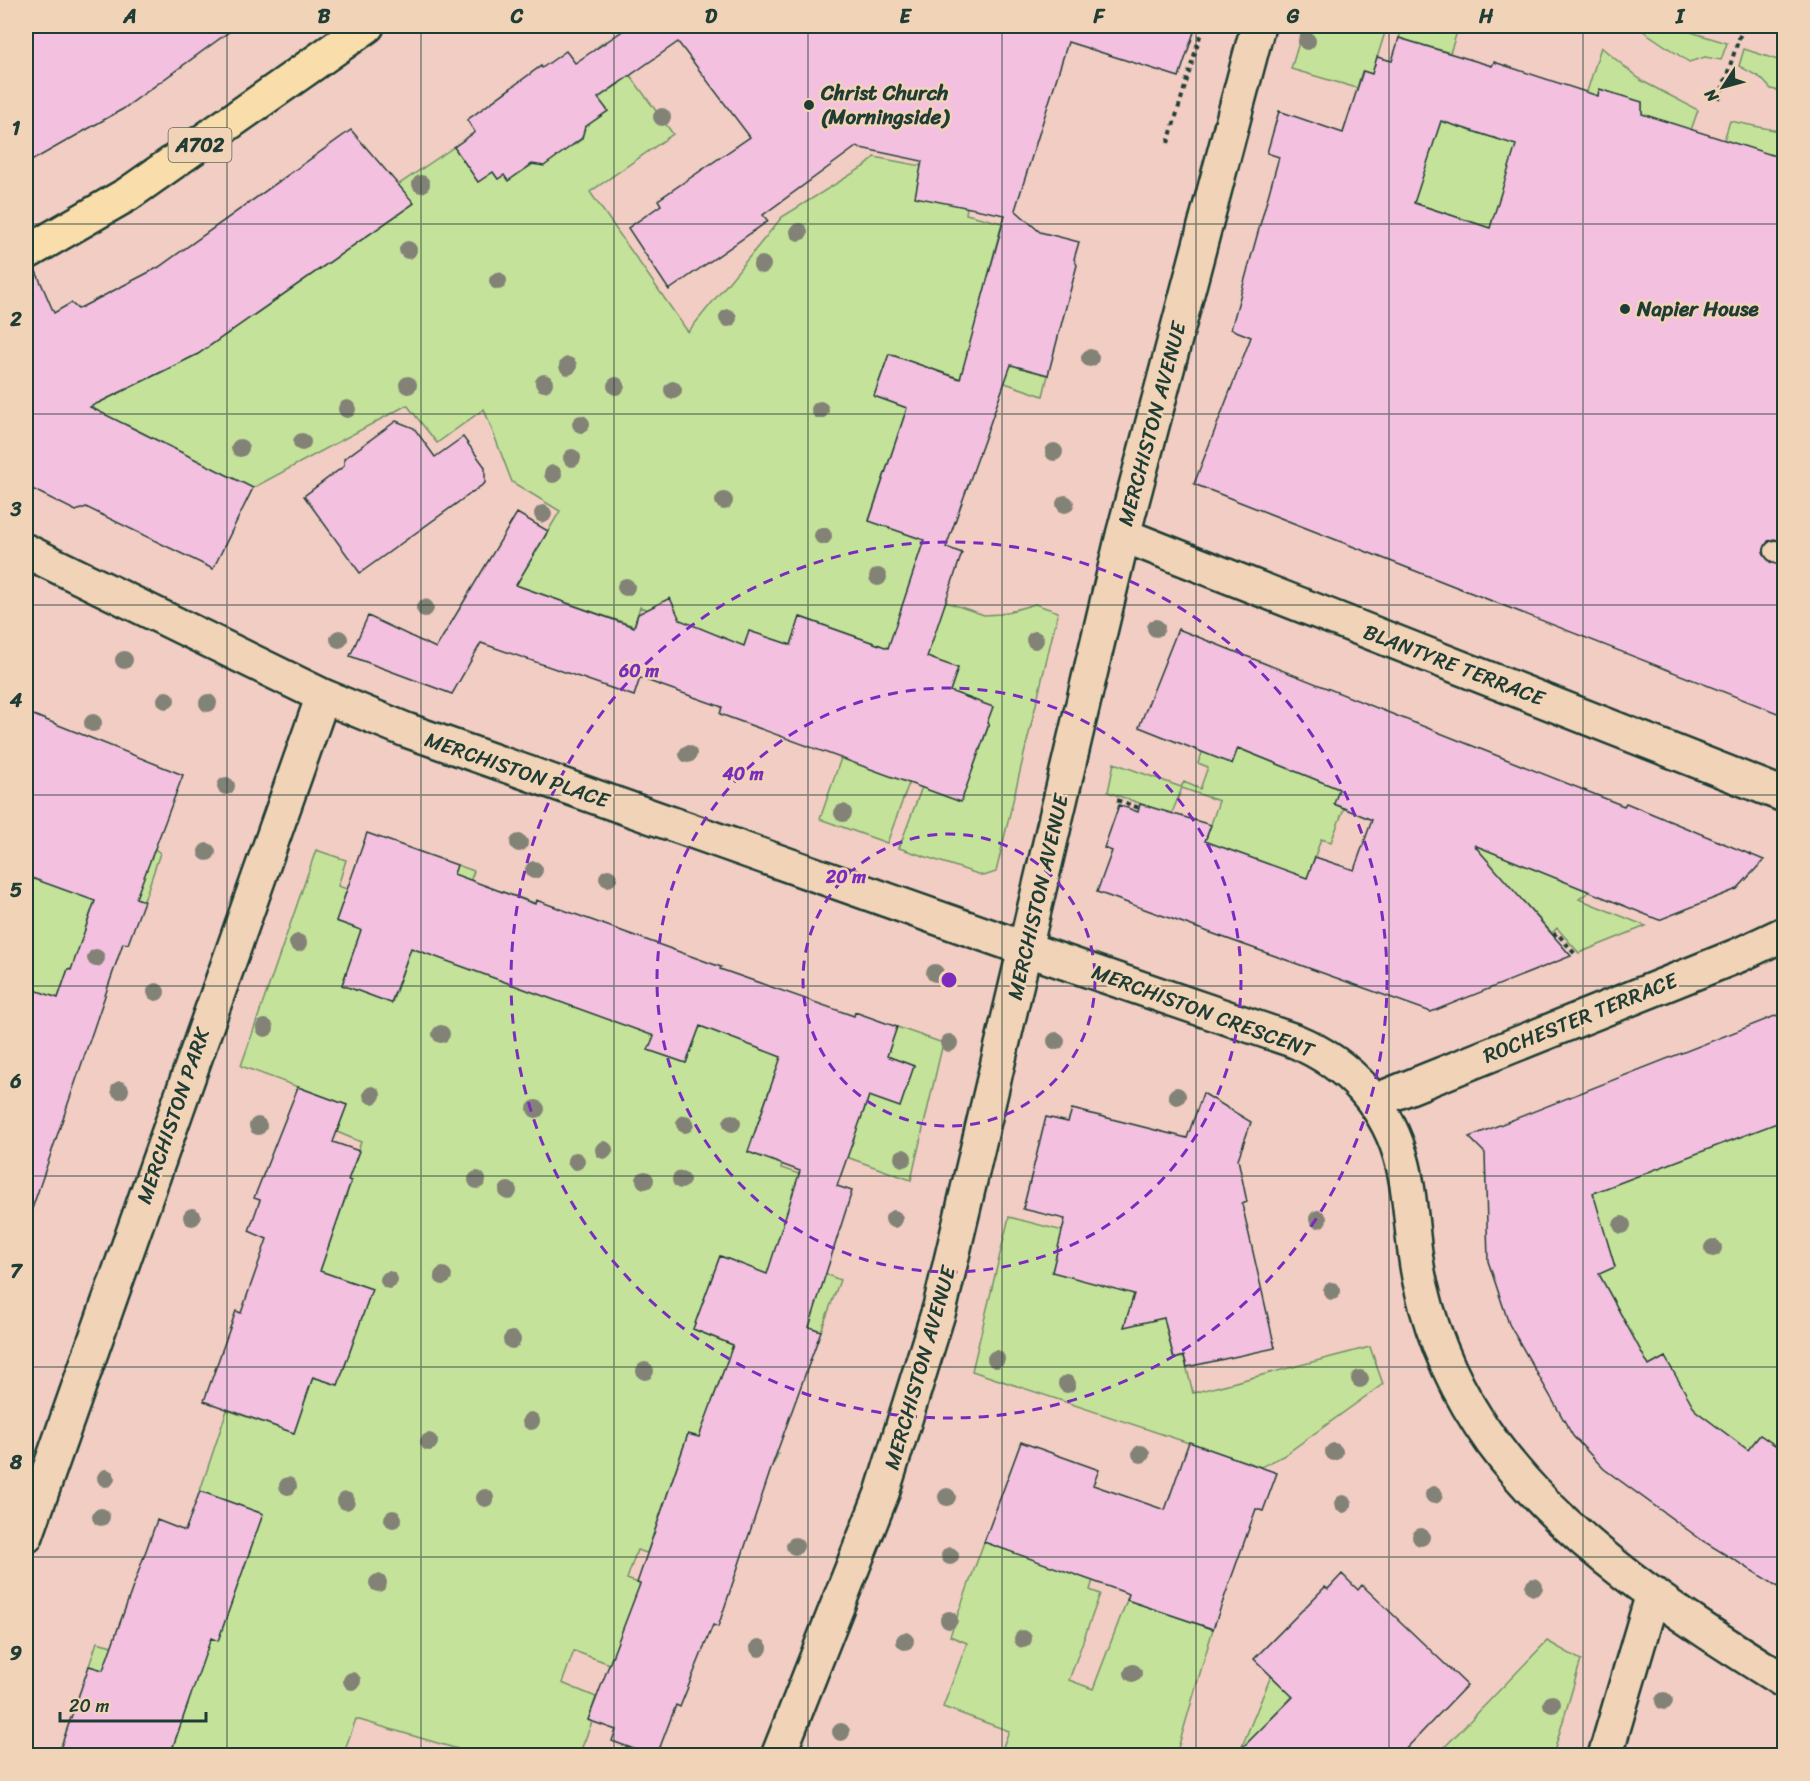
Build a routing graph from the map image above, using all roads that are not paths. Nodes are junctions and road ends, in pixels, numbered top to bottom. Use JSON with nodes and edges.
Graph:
{"nodes":[{"id":1,"x":367,"y":26,"type":"edge"},
{"id":2,"x":1258,"y":26,"type":"edge"},
{"id":3,"x":26,"y":253,"type":"edge"},
{"id":4,"x":1123,"y":535,"type":"junction"},
{"id":5,"x":26,"y":551,"type":"edge"},
{"id":6,"x":322,"y":696,"type":"junction"},
{"id":7,"x":1785,"y":795,"type":"edge"},
{"id":8,"x":1785,"y":934,"type":"edge"},
{"id":9,"x":1026,"y":949,"type":"junction"},
{"id":10,"x":1375,"y":1101,"type":"junction"},
{"id":11,"x":26,"y":1536,"type":"edge"},
{"id":12,"x":1653,"y":1594,"type":"junction"},
{"id":13,"x":1785,"y":1682,"type":"edge"},
{"id":14,"x":778,"y":1755,"type":"edge"},
{"id":15,"x":1605,"y":1755,"type":"edge"}],
"edges":[{"from":1,"to":3,"type":"main road","number":"A702"},
{"from":2,"to":4,"type":"street","name":"MERCHISTON AVENUE"},
{"from":4,"to":7,"type":"street","name":"BLANTYRE TERRACE"},
{"from":4,"to":9,"type":"street","name":"MERCHISTON AVENUE"},
{"from":5,"to":6,"type":"street","name":"MERCHISTON PLACE"},
{"from":6,"to":9,"type":"street","name":"MERCHISTON PLACE"},
{"from":6,"to":11,"type":"street","name":"MERCHISTON PARK"},
{"from":8,"to":10,"type":"street","name":"ROCHESTER TERRACE"},
{"from":9,"to":10,"type":"street","name":"MERCHISTON CRESCENT"},
{"from":9,"to":14,"type":"street","name":"MERCHISTON AVENUE"},
{"from":10,"to":12,"type":"street","name":"MERCHISTON CRESCENT"},
{"from":12,"to":13,"type":"street","name":"MERCHISTON CRESCENT"},
{"from":12,"to":15,"type":"street"}]}
